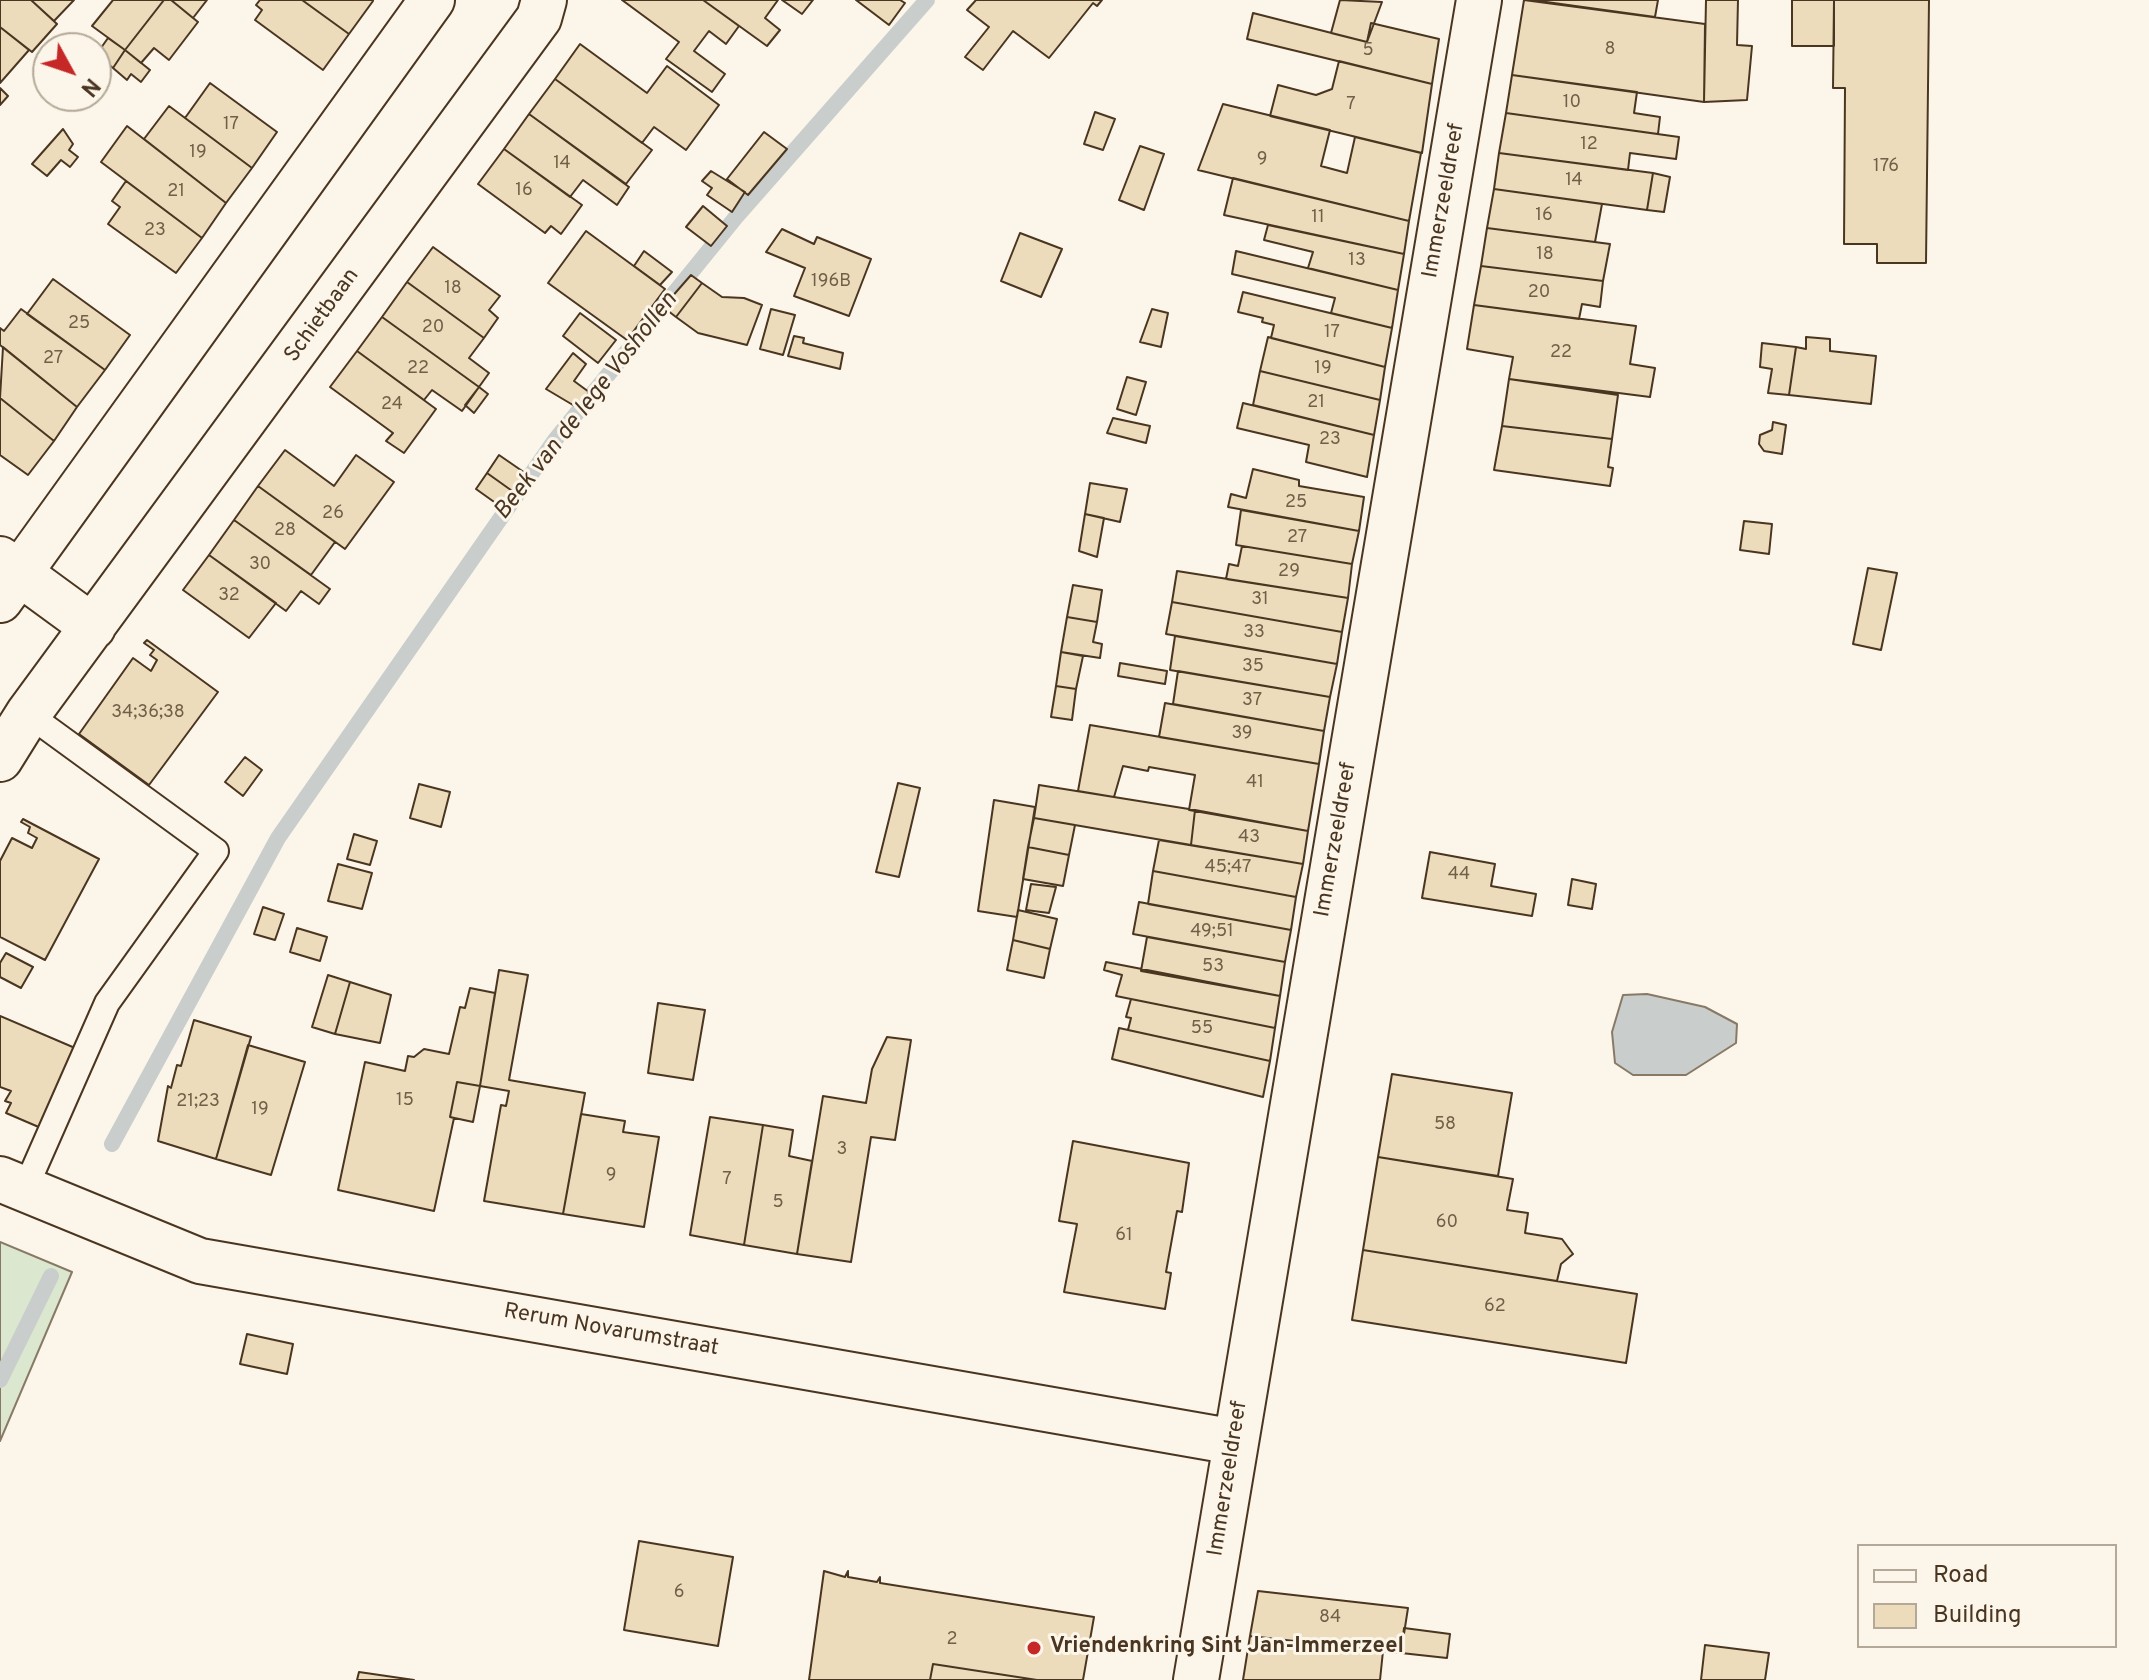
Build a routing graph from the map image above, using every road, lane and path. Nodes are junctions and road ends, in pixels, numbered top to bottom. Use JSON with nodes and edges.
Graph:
{"nodes":[{"id":1,"x":432,"y":0,"type":"edge"},
{"id":2,"x":544,"y":0,"type":"edge"},
{"id":3,"x":1479,"y":0,"type":"edge"},
{"id":4,"x":6,"y":577,"type":"edge"},
{"id":5,"x":93,"y":627,"type":"junction"},
{"id":6,"x":28,"y":714,"type":"junction"},
{"id":7,"x":0,"y":759,"type":"edge"},
{"id":8,"x":12,"y":1184,"type":"edge"},
{"id":9,"x":1235,"y":1442,"type":"junction"},
{"id":10,"x":1196,"y":1680,"type":"edge"}],
"edges":[{"from":1,"to":4,"type":"street"},
{"from":2,"to":5,"type":"street","name":"Schietbaan"},
{"from":3,"to":9,"type":"street","name":"Immerzeeldreef"},
{"from":4,"to":5,"type":"street"},
{"from":5,"to":6,"type":"street","name":"Schietbaan"},
{"from":6,"to":7,"type":"street","name":"Schietbaan"},
{"from":6,"to":8,"type":"lane"},
{"from":8,"to":9,"type":"street","name":"Rerum Novarumstraat"},
{"from":9,"to":10,"type":"street","name":"Immerzeeldreef"}]}
